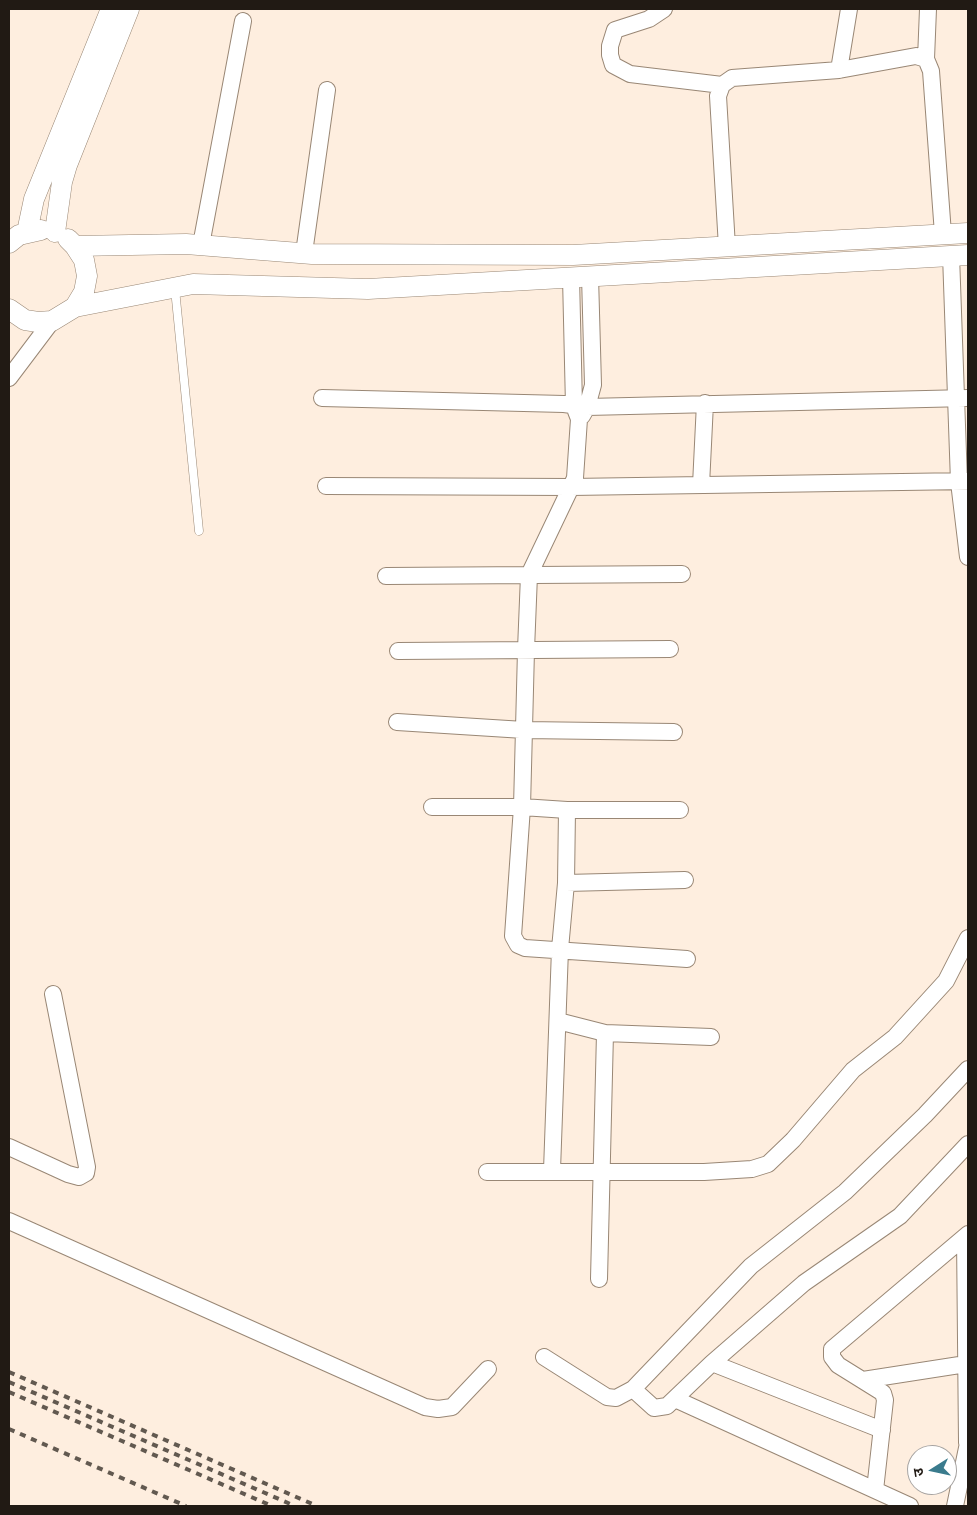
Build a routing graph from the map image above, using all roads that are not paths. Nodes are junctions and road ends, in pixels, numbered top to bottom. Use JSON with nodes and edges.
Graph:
{"nodes":[{"id":1,"x":111,"y":9,"type":"edge"},
{"id":2,"x":129,"y":9,"type":"edge"},
{"id":3,"x":663,"y":9,"type":"edge"},
{"id":4,"x":849,"y":9,"type":"edge"},
{"id":5,"x":928,"y":9,"type":"edge"},
{"id":6,"x":243,"y":21,"type":"dead end"},
{"id":7,"x":926,"y":59,"type":"junction"},
{"id":8,"x":839,"y":70,"type":"junction"},
{"id":9,"x":722,"y":85,"type":"junction"},
{"id":10,"x":327,"y":90,"type":"dead end"},
{"id":11,"x":55,"y":232,"type":"junction"},
{"id":12,"x":968,"y":233,"type":"edge"},
{"id":13,"x":943,"y":234,"type":"junction"},
{"id":14,"x":16,"y":236,"type":"edge"},
{"id":15,"x":201,"y":245,"type":"junction"},
{"id":16,"x":75,"y":246,"type":"junction"},
{"id":17,"x":727,"y":247,"type":"junction"},
{"id":18,"x":304,"y":254,"type":"junction"},
{"id":19,"x":960,"y":255,"type":"edge"},
{"id":20,"x":581,"y":276,"type":"junction"},
{"id":21,"x":175,"y":287,"type":"junction"},
{"id":22,"x":75,"y":307,"type":"junction"},
{"id":23,"x":9,"y":309,"type":"edge"},
{"id":24,"x":52,"y":321,"type":"junction"},
{"id":25,"x":9,"y":378,"type":"edge"},
{"id":26,"x":322,"y":398,"type":"dead end"},
{"id":27,"x":963,"y":398,"type":"edge"},
{"id":28,"x":705,"y":404,"type":"junction"},
{"id":29,"x":580,"y":411,"type":"junction"},
{"id":30,"x":963,"y":482,"type":"edge"},
{"id":31,"x":701,"y":485,"type":"junction"},
{"id":32,"x":326,"y":486,"type":"dead end"},
{"id":33,"x":571,"y":487,"type":"junction"},
{"id":34,"x":199,"y":531,"type":"dead end"},
{"id":35,"x":968,"y":557,"type":"edge"},
{"id":36,"x":682,"y":574,"type":"dead end"},
{"id":37,"x":529,"y":575,"type":"junction"},
{"id":38,"x":386,"y":576,"type":"dead end"},
{"id":39,"x":670,"y":649,"type":"dead end"},
{"id":40,"x":526,"y":650,"type":"junction"},
{"id":41,"x":398,"y":651,"type":"dead end"},
{"id":42,"x":397,"y":722,"type":"dead end"},
{"id":43,"x":524,"y":730,"type":"junction"},
{"id":44,"x":674,"y":732,"type":"dead end"},
{"id":45,"x":432,"y":807,"type":"dead end"},
{"id":46,"x":522,"y":807,"type":"junction"},
{"id":47,"x":567,"y":810,"type":"junction"},
{"id":48,"x":680,"y":810,"type":"dead end"},
{"id":49,"x":684,"y":880,"type":"dead end"},
{"id":50,"x":566,"y":883,"type":"junction"},
{"id":51,"x":968,"y":938,"type":"edge"},
{"id":52,"x":560,"y":949,"type":"junction"},
{"id":53,"x":687,"y":959,"type":"dead end"},
{"id":54,"x":53,"y":994,"type":"dead end"},
{"id":55,"x":558,"y":1021,"type":"junction"},
{"id":56,"x":605,"y":1033,"type":"junction"},
{"id":57,"x":711,"y":1037,"type":"dead end"},
{"id":58,"x":968,"y":1069,"type":"edge"},
{"id":59,"x":968,"y":1144,"type":"edge"},
{"id":60,"x":9,"y":1147,"type":"edge"},
{"id":61,"x":552,"y":1170,"type":"junction"},
{"id":62,"x":487,"y":1172,"type":"dead end"},
{"id":63,"x":603,"y":1172,"type":"junction"},
{"id":64,"x":9,"y":1221,"type":"edge"},
{"id":65,"x":966,"y":1235,"type":"edge"},
{"id":66,"x":599,"y":1279,"type":"dead end"},
{"id":67,"x":544,"y":1357,"type":"dead end"},
{"id":68,"x":712,"y":1363,"type":"junction"},
{"id":69,"x":966,"y":1364,"type":"junction"},
{"id":70,"x":488,"y":1369,"type":"dead end"},
{"id":71,"x":863,"y":1380,"type":"junction"},
{"id":72,"x":633,"y":1389,"type":"junction"},
{"id":73,"x":674,"y":1399,"type":"junction"},
{"id":74,"x":882,"y":1430,"type":"junction"},
{"id":75,"x":968,"y":1443,"type":"edge"},
{"id":76,"x":875,"y":1490,"type":"junction"},
{"id":77,"x":910,"y":1506,"type":"edge"},
{"id":78,"x":955,"y":1506,"type":"edge"}],
"edges":[{"from":1,"to":14,"type":"street"},
{"from":2,"to":11,"type":"street"},
{"from":3,"to":9,"type":"street"},
{"from":4,"to":8,"type":"street"},
{"from":5,"to":7,"type":"street"},
{"from":6,"to":15,"type":"street"},
{"from":7,"to":8,"type":"street"},
{"from":7,"to":13,"type":"street"},
{"from":8,"to":9,"type":"street"},
{"from":9,"to":17,"type":"street"},
{"from":10,"to":18,"type":"street"},
{"from":11,"to":14,"type":"street"},
{"from":11,"to":16,"type":"street"},
{"from":12,"to":13,"type":"street"},
{"from":13,"to":17,"type":"street"},
{"from":15,"to":16,"type":"street"},
{"from":15,"to":18,"type":"street"},
{"from":16,"to":22,"type":"street"},
{"from":17,"to":18,"type":"street"},
{"from":19,"to":20,"type":"street"},
{"from":19,"to":27,"type":"street"},
{"from":20,"to":21,"type":"street"},
{"from":20,"to":29,"type":"street"},
{"from":21,"to":22,"type":"street"},
{"from":21,"to":34,"type":"lane"},
{"from":22,"to":24,"type":"street"},
{"from":23,"to":24,"type":"street"},
{"from":24,"to":25,"type":"street"},
{"from":26,"to":29,"type":"street"},
{"from":27,"to":28,"type":"street"},
{"from":27,"to":30,"type":"street"},
{"from":28,"to":29,"type":"street"},
{"from":28,"to":31,"type":"street"},
{"from":29,"to":33,"type":"street"},
{"from":30,"to":31,"type":"street"},
{"from":30,"to":35,"type":"street"},
{"from":31,"to":33,"type":"street"},
{"from":32,"to":33,"type":"street"},
{"from":33,"to":37,"type":"street"},
{"from":36,"to":37,"type":"street"},
{"from":37,"to":38,"type":"street"},
{"from":37,"to":40,"type":"street"},
{"from":39,"to":40,"type":"street"},
{"from":40,"to":41,"type":"street"},
{"from":40,"to":43,"type":"street"},
{"from":42,"to":43,"type":"street"},
{"from":43,"to":44,"type":"street"},
{"from":43,"to":46,"type":"street"},
{"from":45,"to":46,"type":"street"},
{"from":46,"to":47,"type":"street"},
{"from":46,"to":52,"type":"street"},
{"from":47,"to":48,"type":"street"},
{"from":47,"to":50,"type":"street"},
{"from":49,"to":50,"type":"street"},
{"from":50,"to":52,"type":"street"},
{"from":51,"to":63,"type":"street"},
{"from":52,"to":53,"type":"street"},
{"from":52,"to":55,"type":"street"},
{"from":54,"to":60,"type":"street"},
{"from":55,"to":56,"type":"street"},
{"from":55,"to":61,"type":"street"},
{"from":56,"to":57,"type":"street"},
{"from":56,"to":63,"type":"street"},
{"from":58,"to":72,"type":"street"},
{"from":59,"to":68,"type":"street"},
{"from":61,"to":62,"type":"street"},
{"from":61,"to":63,"type":"street"},
{"from":63,"to":66,"type":"street"},
{"from":64,"to":70,"type":"street"},
{"from":65,"to":69,"type":"street"},
{"from":65,"to":71,"type":"street"},
{"from":67,"to":72,"type":"street"},
{"from":68,"to":73,"type":"street"},
{"from":68,"to":74,"type":"street"},
{"from":69,"to":71,"type":"street"},
{"from":69,"to":75,"type":"street"},
{"from":71,"to":74,"type":"street"},
{"from":72,"to":73,"type":"street"},
{"from":73,"to":76,"type":"street"},
{"from":74,"to":76,"type":"street"},
{"from":75,"to":78,"type":"street"},
{"from":76,"to":77,"type":"street"}]}
